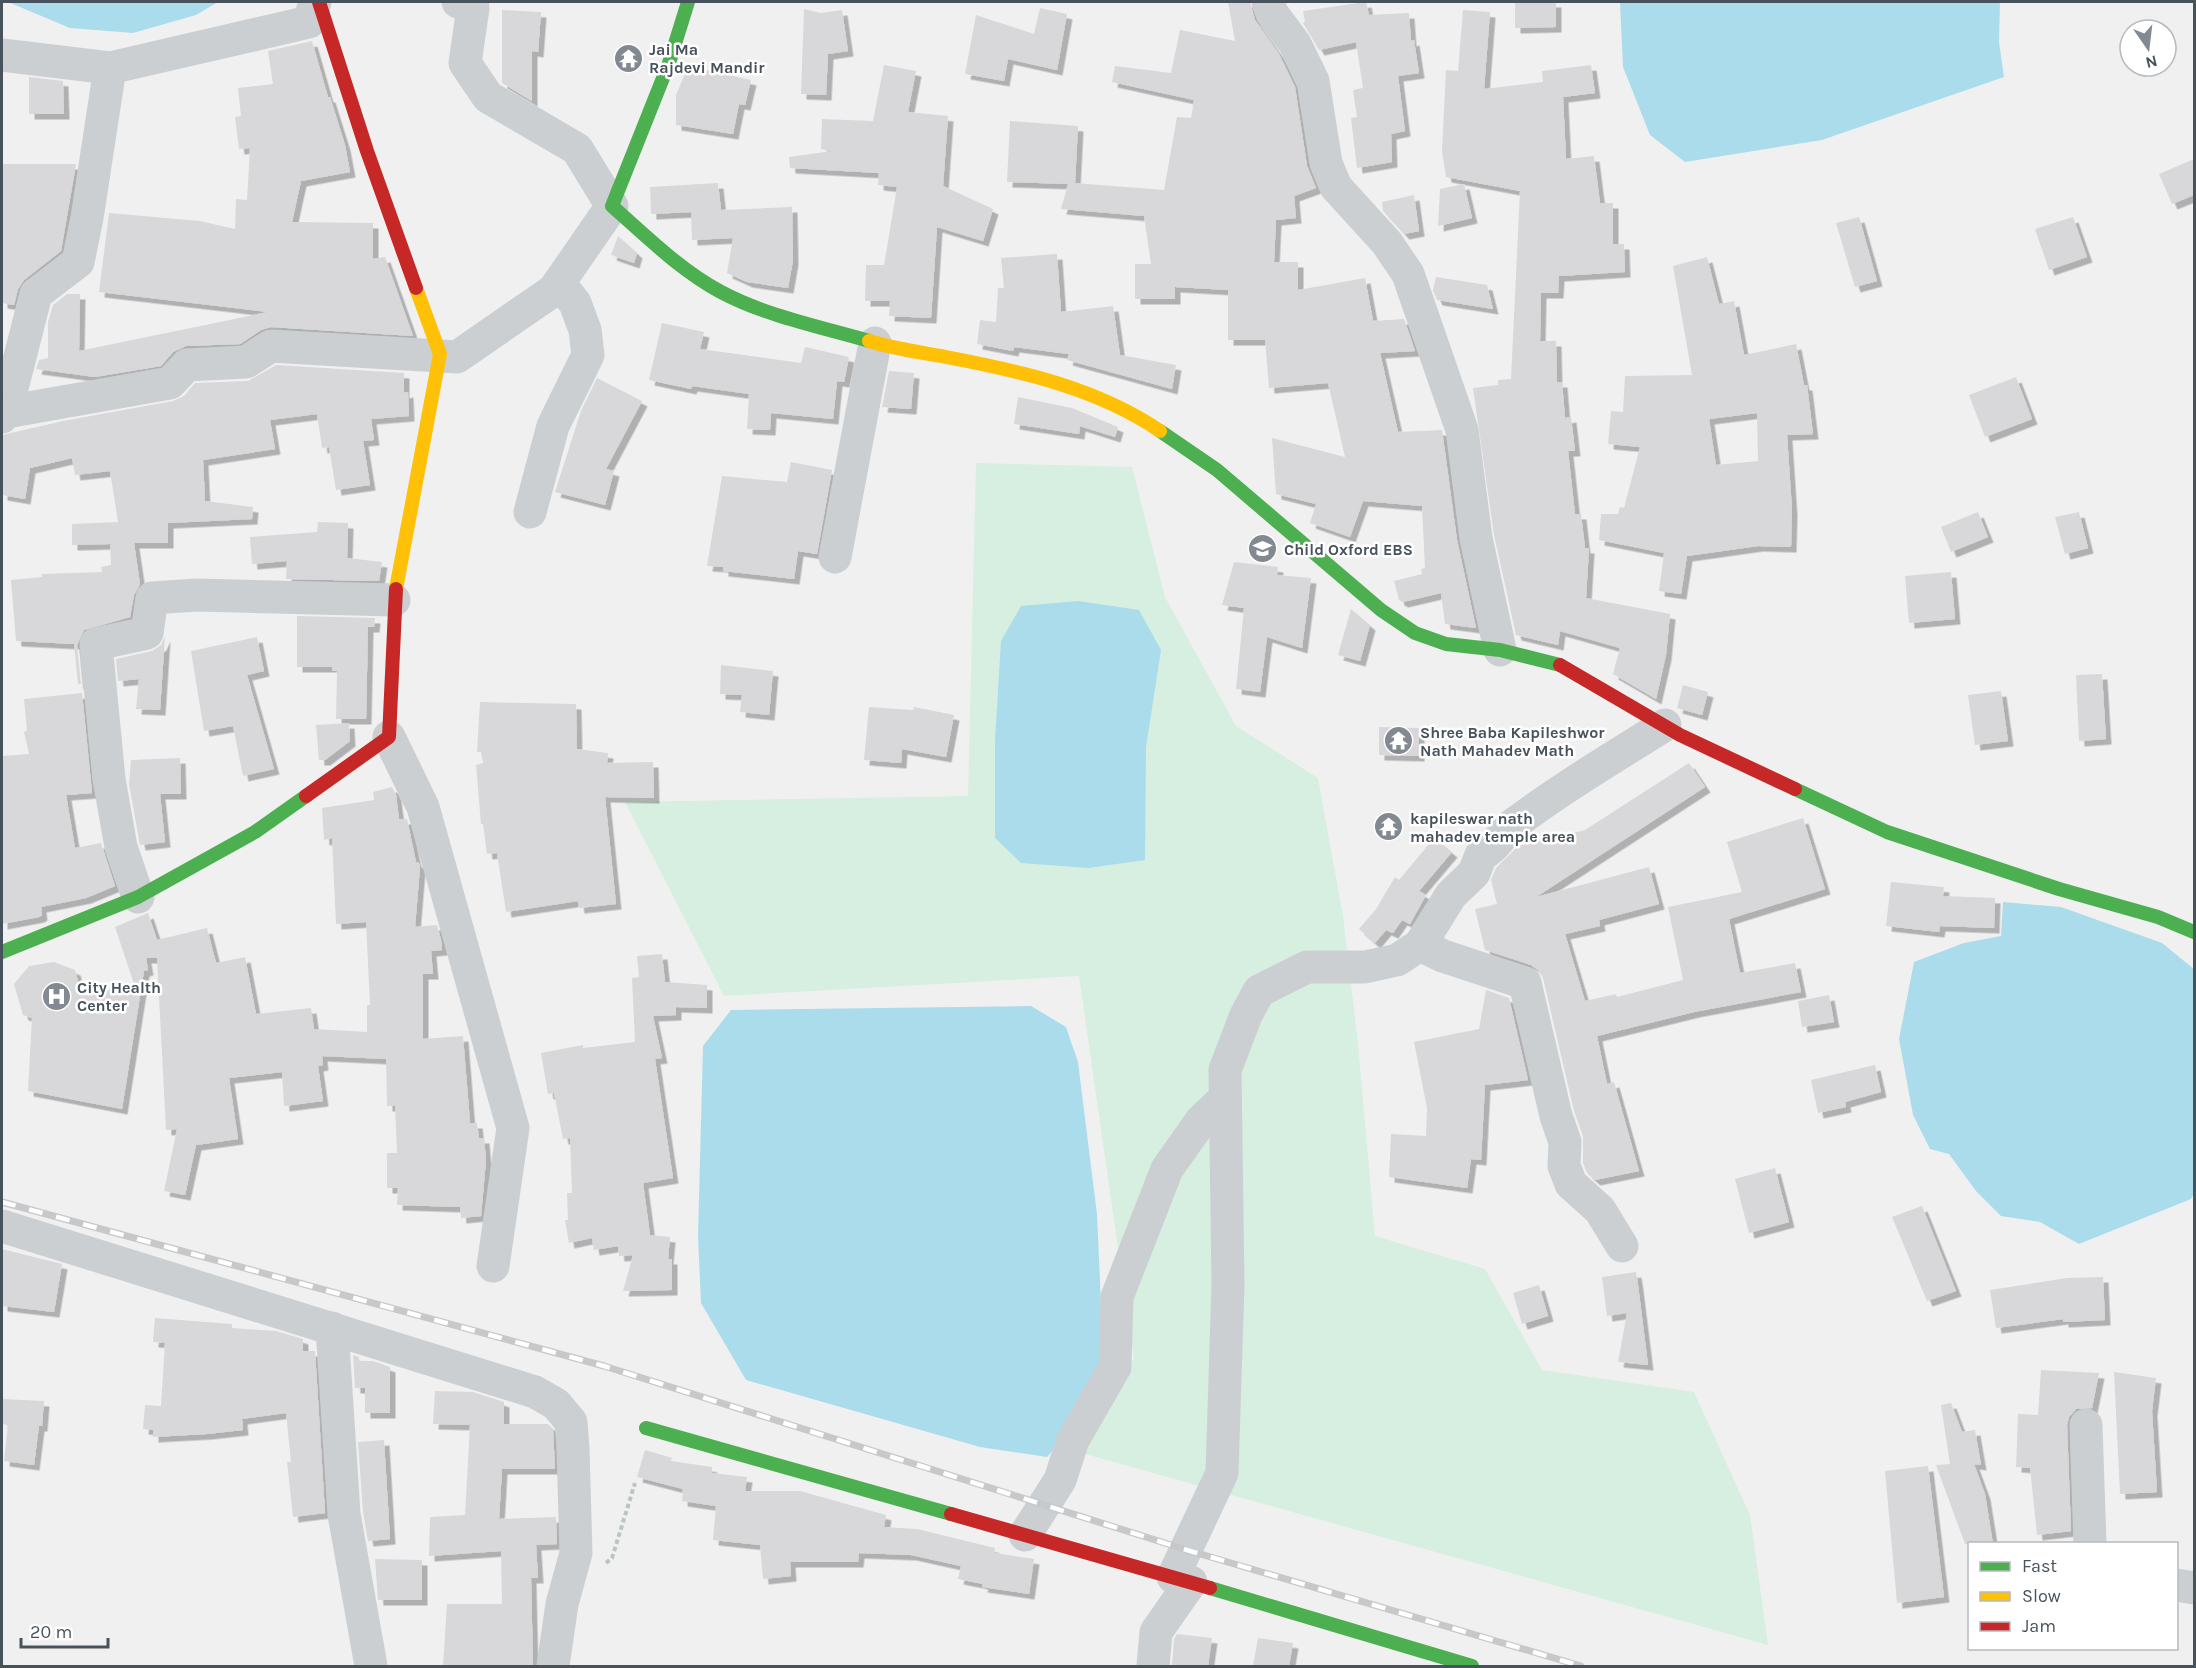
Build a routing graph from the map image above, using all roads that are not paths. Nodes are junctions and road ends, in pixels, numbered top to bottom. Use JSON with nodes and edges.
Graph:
{"nodes":[{"id":1,"x":317,"y":2,"type":"edge"},
{"id":2,"x":458,"y":2,"type":"edge"},
{"id":3,"x":688,"y":2,"type":"edge"},
{"id":4,"x":1268,"y":2,"type":"edge"},
{"id":5,"x":2,"y":54,"type":"edge"},
{"id":6,"x":110,"y":68,"type":"junction"},
{"id":7,"x":612,"y":206,"type":"junction"},
{"id":8,"x":559,"y":283,"type":"junction"},
{"id":9,"x":874,"y":342,"type":"junction"},
{"id":10,"x":440,"y":354,"type":"junction"},
{"id":11,"x":4,"y":414,"type":"edge"},
{"id":12,"x":530,"y":512,"type":"dead end"},
{"id":13,"x":835,"y":557,"type":"dead end"},
{"id":14,"x":394,"y":600,"type":"junction"},
{"id":15,"x":1500,"y":650,"type":"junction"},
{"id":16,"x":1665,"y":725,"type":"junction"},
{"id":17,"x":389,"y":737,"type":"junction"},
{"id":18,"x":138,"y":897,"type":"junction"},
{"id":19,"x":2194,"y":932,"type":"edge"},
{"id":20,"x":1420,"y":945,"type":"junction"},
{"id":21,"x":2,"y":952,"type":"edge"},
{"id":22,"x":1224,"y":1099,"type":"junction"},
{"id":23,"x":2,"y":1226,"type":"edge"},
{"id":24,"x":1622,"y":1246,"type":"dead end"},
{"id":25,"x":493,"y":1266,"type":"dead end"},
{"id":26,"x":332,"y":1328,"type":"junction"},
{"id":27,"x":2086,"y":1425,"type":"dead end"},
{"id":28,"x":646,"y":1428,"type":"dead end"},
{"id":29,"x":1025,"y":1535,"type":"junction"},
{"id":30,"x":2090,"y":1542,"type":"edge"},
{"id":31,"x":1182,"y":1580,"type":"junction"},
{"id":32,"x":2178,"y":1585,"type":"edge"},
{"id":33,"x":2194,"y":1588,"type":"edge"},
{"id":34,"x":371,"y":1666,"type":"edge"},
{"id":35,"x":553,"y":1666,"type":"edge"},
{"id":36,"x":1153,"y":1666,"type":"edge"},
{"id":37,"x":1472,"y":1666,"type":"edge"}],
"edges":[{"from":1,"to":6,"type":"street"},
{"from":1,"to":10,"type":"street"},
{"from":2,"to":7,"type":"street"},
{"from":3,"to":7,"type":"street"},
{"from":4,"to":15,"type":"street"},
{"from":5,"to":6,"type":"street"},
{"from":6,"to":11,"type":"street"},
{"from":7,"to":8,"type":"street"},
{"from":7,"to":9,"type":"street"},
{"from":8,"to":10,"type":"street"},
{"from":8,"to":12,"type":"street"},
{"from":9,"to":13,"type":"street"},
{"from":9,"to":15,"type":"street"},
{"from":10,"to":11,"type":"street"},
{"from":10,"to":14,"type":"street"},
{"from":14,"to":17,"type":"street"},
{"from":14,"to":18,"type":"street"},
{"from":15,"to":16,"type":"street"},
{"from":16,"to":19,"type":"street"},
{"from":16,"to":20,"type":"street"},
{"from":17,"to":18,"type":"street"},
{"from":17,"to":25,"type":"street"},
{"from":18,"to":21,"type":"street"},
{"from":20,"to":22,"type":"street"},
{"from":20,"to":24,"type":"street"},
{"from":22,"to":29,"type":"street"},
{"from":22,"to":31,"type":"street"},
{"from":23,"to":26,"type":"street"},
{"from":26,"to":34,"type":"street"},
{"from":26,"to":35,"type":"street"},
{"from":27,"to":30,"type":"street"},
{"from":28,"to":29,"type":"street"},
{"from":29,"to":31,"type":"street"},
{"from":31,"to":36,"type":"street"},
{"from":31,"to":37,"type":"street"},
{"from":32,"to":33,"type":"street"}]}
